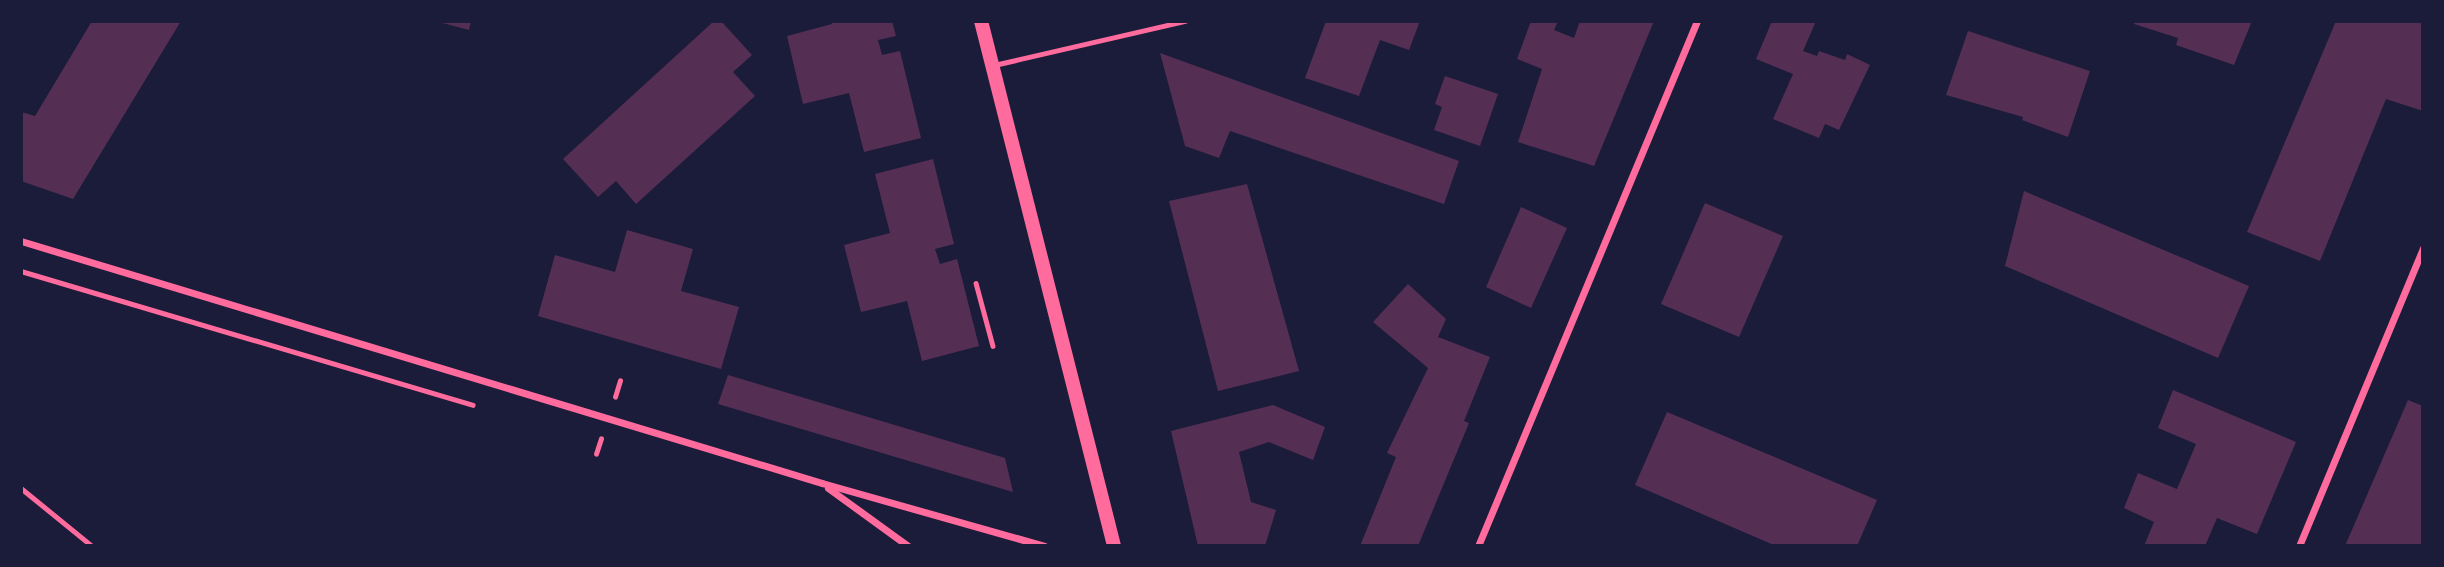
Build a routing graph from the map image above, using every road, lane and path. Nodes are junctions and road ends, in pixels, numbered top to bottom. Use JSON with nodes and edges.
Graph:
{"nodes":[{"id":1,"x":981,"y":21,"type":"edge"},
{"id":2,"x":1185,"y":21,"type":"edge"},
{"id":3,"x":1697,"y":21,"type":"edge"},
{"id":4,"x":992,"y":65,"type":"junction"},
{"id":5,"x":21,"y":241,"type":"edge"},
{"id":6,"x":2423,"y":248,"type":"edge"},
{"id":7,"x":21,"y":271,"type":"edge"},
{"id":8,"x":976,"y":283,"type":"dead end"},
{"id":9,"x":993,"y":346,"type":"dead end"},
{"id":10,"x":620,"y":381,"type":"dead end"},
{"id":11,"x":617,"y":390,"type":"dead end"},
{"id":12,"x":485,"y":408,"type":"dead end"},
{"id":13,"x":587,"y":438,"type":"dead end"},
{"id":14,"x":596,"y":454,"type":"dead end"},
{"id":15,"x":822,"y":483,"type":"junction"},
{"id":16,"x":21,"y":488,"type":"edge"},
{"id":17,"x":92,"y":546,"type":"edge"},
{"id":18,"x":908,"y":546,"type":"edge"},
{"id":19,"x":1044,"y":546,"type":"edge"},
{"id":20,"x":1114,"y":546,"type":"edge"},
{"id":21,"x":1478,"y":546,"type":"edge"},
{"id":22,"x":2299,"y":546,"type":"edge"}],
"edges":[{"from":1,"to":4,"type":"main road"},
{"from":2,"to":4,"type":"lane"},
{"from":3,"to":21,"type":"street"},
{"from":4,"to":20,"type":"main road"},
{"from":5,"to":15,"type":"street"},
{"from":6,"to":22,"type":"street"},
{"from":7,"to":12,"type":"path"},
{"from":8,"to":9,"type":"path"},
{"from":10,"to":11,"type":"path"},
{"from":13,"to":14,"type":"path"},
{"from":15,"to":18,"type":"street"},
{"from":15,"to":19,"type":"street"},
{"from":16,"to":17,"type":"path"}]}
